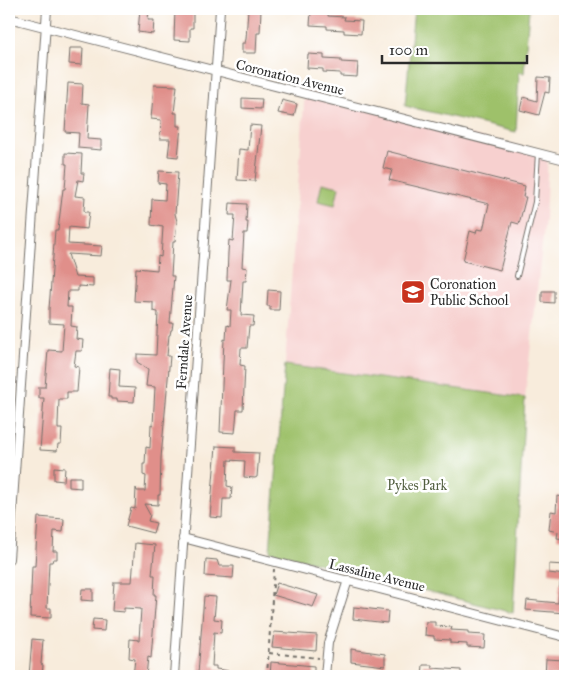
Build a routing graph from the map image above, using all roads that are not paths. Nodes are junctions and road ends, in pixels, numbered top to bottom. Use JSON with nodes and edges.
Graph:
{"nodes":[{"id":1,"x":47,"y":9,"type":"edge"},
{"id":2,"x":220,"y":9,"type":"edge"},
{"id":3,"x":9,"y":18,"type":"edge"},
{"id":4,"x":46,"y":27,"type":"junction"},
{"id":5,"x":216,"y":71,"type":"junction"},
{"id":6,"x":538,"y":153,"type":"junction"},
{"id":7,"x":565,"y":160,"type":"edge"},
{"id":8,"x":517,"y":276,"type":"dead end"},
{"id":9,"x":183,"y":538,"type":"junction"},
{"id":10,"x":9,"y":559,"type":"edge"},
{"id":11,"x":348,"y":580,"type":"junction"},
{"id":12,"x":565,"y":637,"type":"edge"},
{"id":13,"x":174,"y":676,"type":"edge"},
{"id":14,"x":325,"y":676,"type":"edge"}],
"edges":[{"from":1,"to":4,"type":"street"},
{"from":2,"to":5,"type":"street","name":"Ferndale Avenue"},
{"from":3,"to":4,"type":"street","name":"Coronation Avenue"},
{"from":4,"to":5,"type":"street","name":"Coronation Avenue"},
{"from":4,"to":10,"type":"street"},
{"from":5,"to":6,"type":"street","name":"Coronation Avenue"},
{"from":5,"to":9,"type":"street","name":"Ferndale Avenue"},
{"from":6,"to":7,"type":"street","name":"Coronation Avenue"},
{"from":6,"to":8,"type":"lane"},
{"from":9,"to":11,"type":"street","name":"Lassaline Avenue"},
{"from":9,"to":13,"type":"street","name":"Ferndale Avenue"},
{"from":11,"to":12,"type":"street","name":"Lassaline Avenue"},
{"from":11,"to":14,"type":"street"}]}
